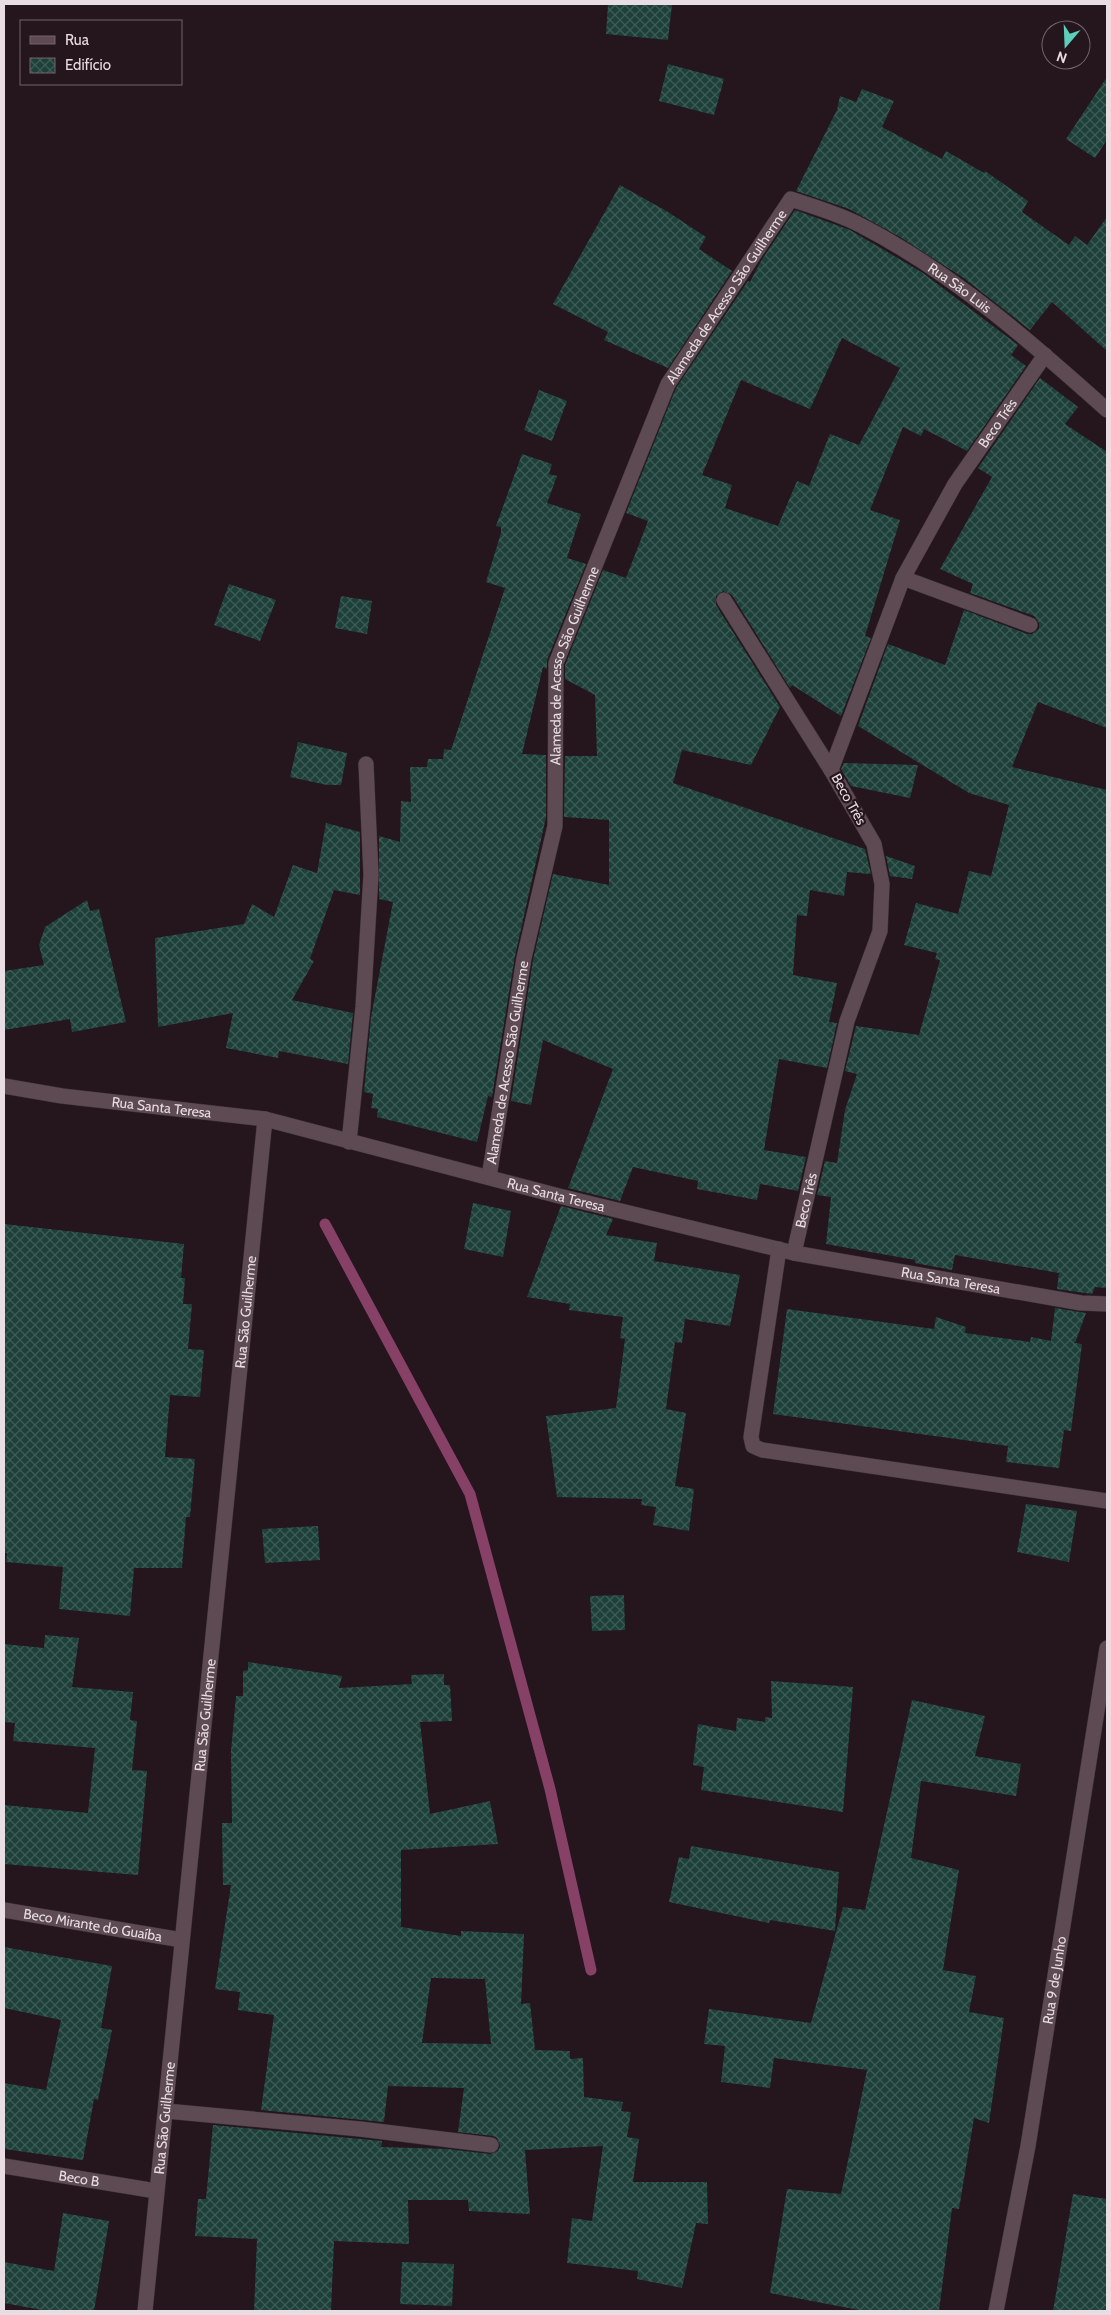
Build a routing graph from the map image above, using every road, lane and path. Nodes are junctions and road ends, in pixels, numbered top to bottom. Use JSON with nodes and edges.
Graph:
{"nodes":[{"id":1,"x":790,"y":199,"type":"joint"},
{"id":2,"x":1045,"y":355,"type":"junction"},
{"id":3,"x":1107,"y":410,"type":"edge"},
{"id":4,"x":903,"y":578,"type":"junction"},
{"id":5,"x":724,"y":600,"type":"dead end"},
{"id":6,"x":1030,"y":624,"type":"dead end"},
{"id":7,"x":366,"y":764,"type":"dead end"},
{"id":8,"x":831,"y":770,"type":"junction"},
{"id":9,"x":4,"y":1086,"type":"edge"},
{"id":10,"x":265,"y":1119,"type":"junction"},
{"id":11,"x":349,"y":1142,"type":"junction"},
{"id":12,"x":489,"y":1178,"type":"junction"},
{"id":13,"x":779,"y":1250,"type":"junction"},
{"id":14,"x":794,"y":1253,"type":"junction"},
{"id":15,"x":1107,"y":1304,"type":"edge"},
{"id":16,"x":1107,"y":1501,"type":"edge"},
{"id":17,"x":1107,"y":1648,"type":"edge"},
{"id":18,"x":4,"y":1910,"type":"edge"},
{"id":19,"x":182,"y":1940,"type":"junction"},
{"id":20,"x":166,"y":2111,"type":"junction"},
{"id":21,"x":491,"y":2145,"type":"dead end"},
{"id":22,"x":4,"y":2166,"type":"edge"},
{"id":23,"x":156,"y":2191,"type":"junction"},
{"id":24,"x":145,"y":2311,"type":"edge"},
{"id":25,"x":996,"y":2311,"type":"edge"}],
"edges":[{"from":1,"to":2,"type":"street","name":"Rua São Luis"},
{"from":1,"to":12,"type":"street","name":"Alameda de Acesso São Guilherme"},
{"from":2,"to":3,"type":"street","name":"Rua São Luis"},
{"from":2,"to":4,"type":"street","name":"Beco Três"},
{"from":4,"to":6,"type":"street"},
{"from":4,"to":8,"type":"street","name":"Beco Três"},
{"from":5,"to":8,"type":"street"},
{"from":7,"to":11,"type":"street"},
{"from":8,"to":14,"type":"street","name":"Beco Três"},
{"from":9,"to":10,"type":"street","name":"Rua Santa Teresa"},
{"from":10,"to":11,"type":"street","name":"Rua Santa Teresa"},
{"from":10,"to":19,"type":"street","name":"Rua São Guilherme"},
{"from":11,"to":12,"type":"street","name":"Rua Santa Teresa"},
{"from":12,"to":13,"type":"street","name":"Rua Santa Teresa"},
{"from":13,"to":14,"type":"street","name":"Rua Santa Teresa"},
{"from":13,"to":16,"type":"street"},
{"from":14,"to":15,"type":"street","name":"Rua Santa Teresa"},
{"from":17,"to":25,"type":"street","name":"Rua 9 de Junho"},
{"from":18,"to":19,"type":"street","name":"Beco Mirante do Guaíba"},
{"from":19,"to":20,"type":"street","name":"Rua São Guilherme"},
{"from":20,"to":21,"type":"street"},
{"from":20,"to":23,"type":"street","name":"Rua São Guilherme"},
{"from":22,"to":23,"type":"street","name":"Beco B"},
{"from":23,"to":24,"type":"street","name":"Rua São Guilherme"}]}
